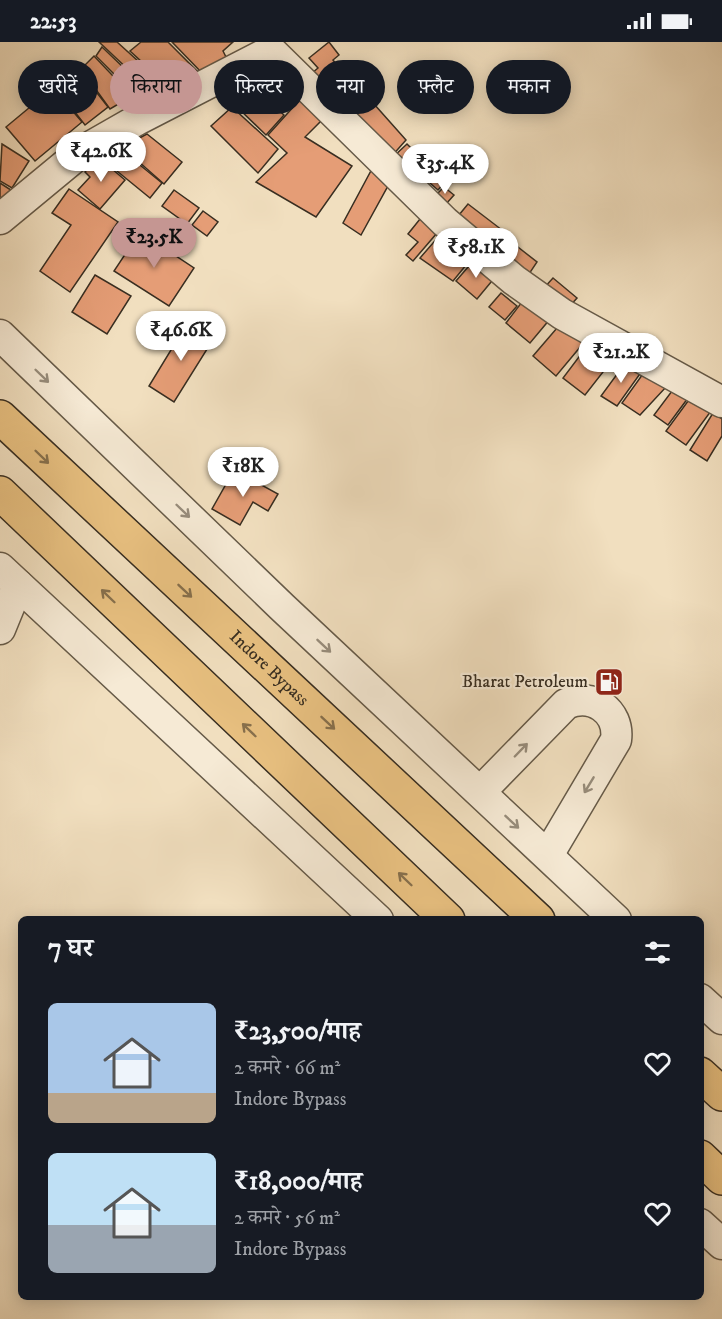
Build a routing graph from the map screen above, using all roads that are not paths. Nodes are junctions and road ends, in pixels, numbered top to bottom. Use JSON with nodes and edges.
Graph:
{"nodes":[{"id":1,"x":268,"y":46,"type":"edge"},
{"id":2,"x":0,"y":219,"type":"edge"},
{"id":3,"x":0,"y":335,"type":"edge"},
{"id":4,"x":722,"y":402,"type":"edge"},
{"id":5,"x":0,"y":417,"type":"edge"},
{"id":6,"x":0,"y":493,"type":"edge"},
{"id":7,"x":9,"y":577,"type":"edge"},
{"id":8,"x":0,"y":629,"type":"edge"},
{"id":9,"x":480,"y":792,"type":"junction"},
{"id":10,"x":548,"y":855,"type":"junction"},
{"id":11,"x":374,"y":916,"type":"edge"},
{"id":12,"x":444,"y":916,"type":"edge"},
{"id":13,"x":534,"y":916,"type":"edge"},
{"id":14,"x":612,"y":916,"type":"edge"},
{"id":15,"x":704,"y":1003,"type":"edge"},
{"id":16,"x":722,"y":1019,"type":"edge"},
{"id":17,"x":704,"y":1078,"type":"edge"},
{"id":18,"x":722,"y":1094,"type":"edge"},
{"id":19,"x":704,"y":1161,"type":"edge"},
{"id":20,"x":722,"y":1178,"type":"edge"},
{"id":21,"x":704,"y":1228,"type":"edge"},
{"id":22,"x":722,"y":1244,"type":"edge"}],
"edges":[{"from":1,"to":2,"type":"street"},
{"from":1,"to":4,"type":"street"},
{"from":3,"to":9,"type":"street","one_way":true},
{"from":5,"to":13,"type":"highway","name":"Indore Bypass","one_way":true},
{"from":12,"to":6,"type":"highway","one_way":true},
{"from":7,"to":8,"type":"street"},
{"from":7,"to":11,"type":"street"},
{"from":9,"to":10,"type":"street","one_way":true},
{"from":9,"to":10,"type":"street","one_way":true},
{"from":10,"to":14,"type":"street"},
{"from":15,"to":16,"type":"street"},
{"from":17,"to":18,"type":"highway"},
{"from":19,"to":20,"type":"highway"},
{"from":21,"to":22,"type":"street"}]}
